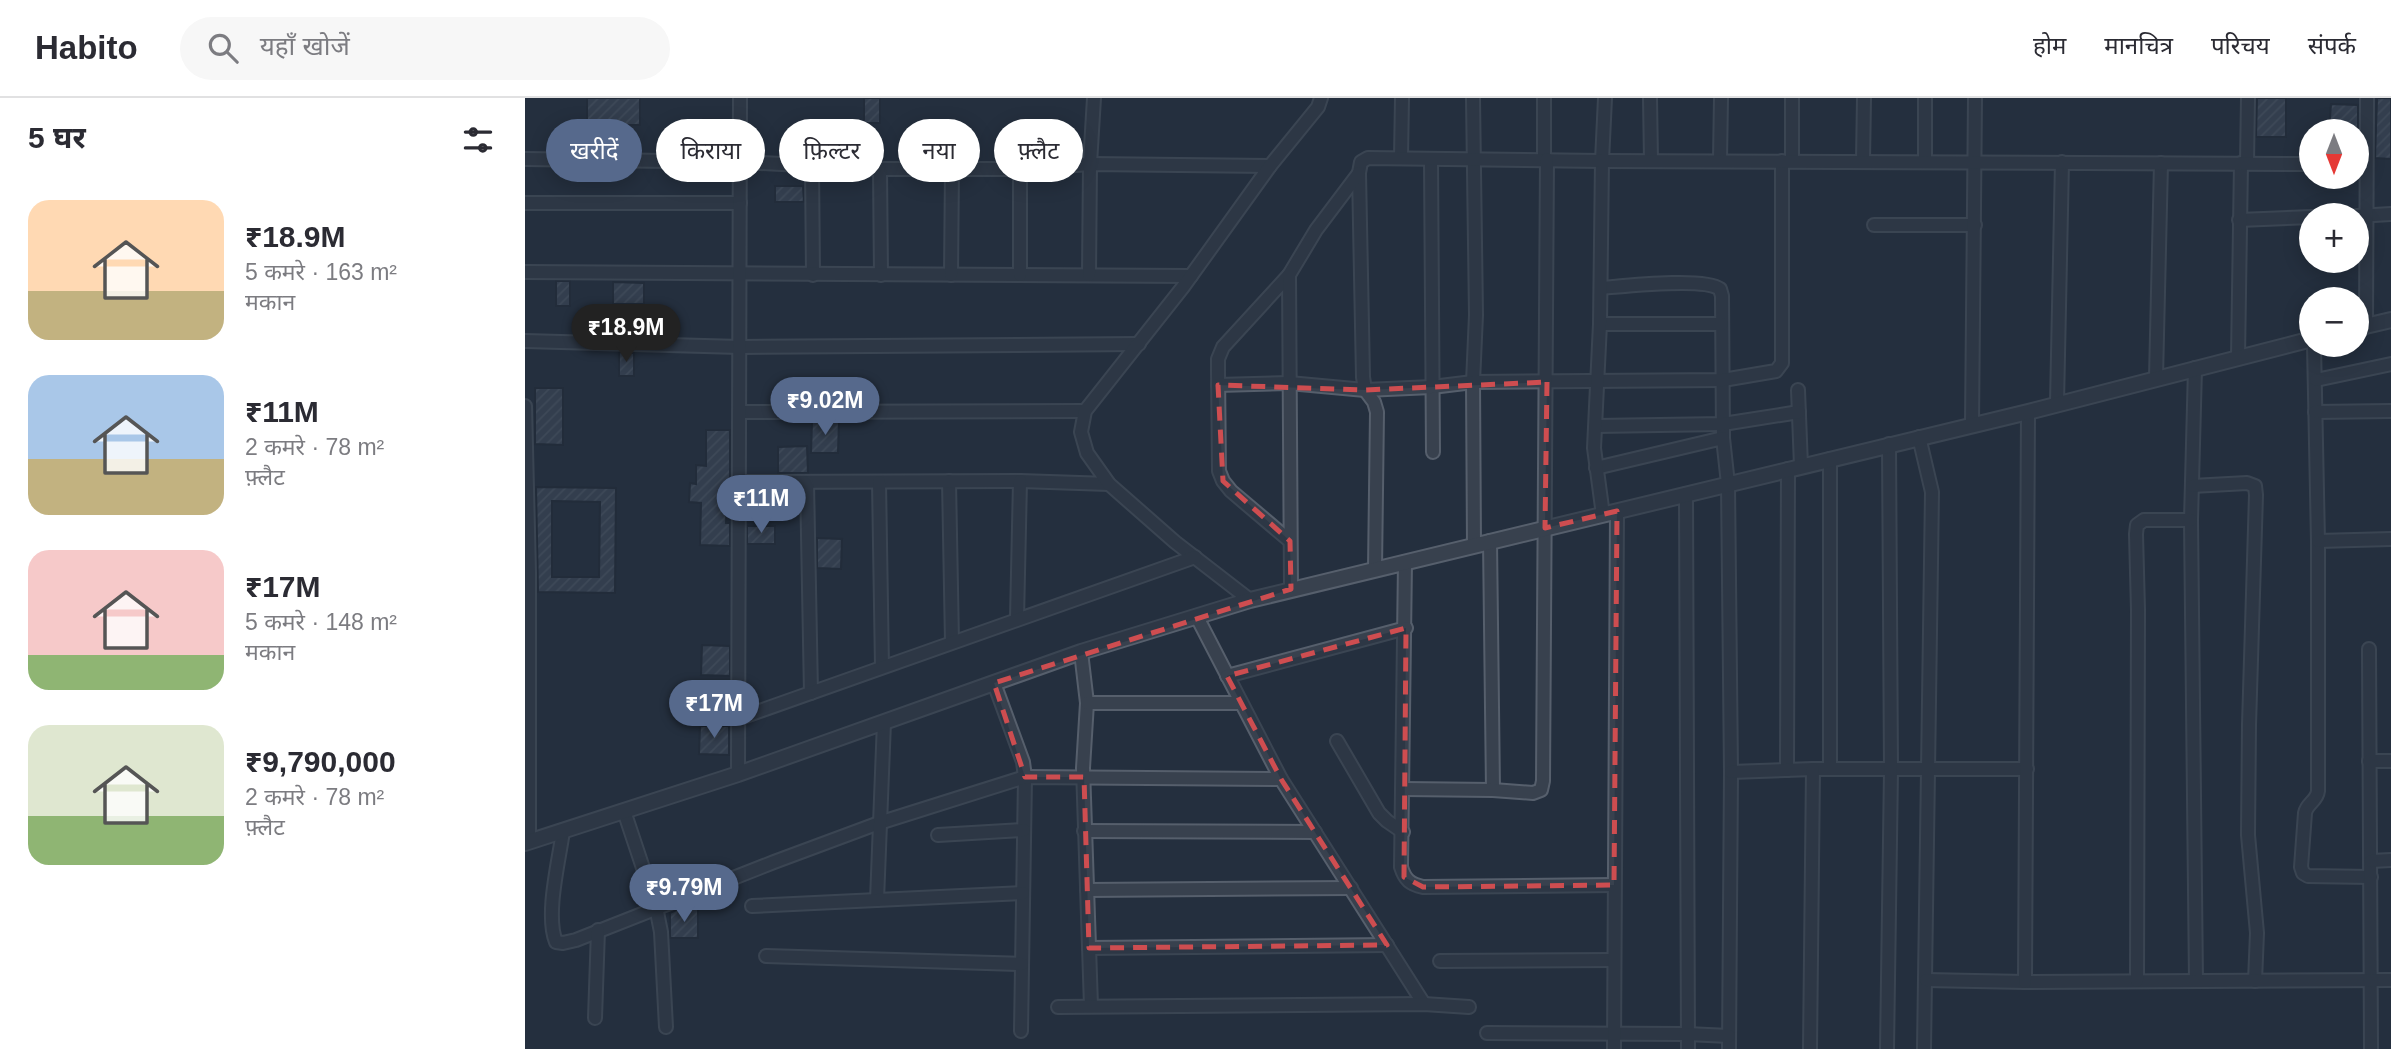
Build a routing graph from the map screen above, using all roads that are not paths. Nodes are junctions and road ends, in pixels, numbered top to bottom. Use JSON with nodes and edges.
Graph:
{"nodes":[{"id":1,"x":740,"y":98,"type":"edge"},
{"id":2,"x":1094,"y":98,"type":"edge"},
{"id":3,"x":1321,"y":98,"type":"edge"},
{"id":4,"x":1402,"y":98,"type":"edge"},
{"id":5,"x":1473,"y":98,"type":"edge"},
{"id":6,"x":1544,"y":98,"type":"edge"},
{"id":7,"x":1605,"y":98,"type":"edge"},
{"id":8,"x":1650,"y":98,"type":"edge"},
{"id":9,"x":1721,"y":98,"type":"edge"},
{"id":10,"x":1792,"y":98,"type":"edge"},
{"id":11,"x":1864,"y":98,"type":"edge"},
{"id":12,"x":1925,"y":98,"type":"edge"},
{"id":13,"x":1975,"y":98,"type":"edge"},
{"id":14,"x":2248,"y":98,"type":"edge"},
{"id":15,"x":2367,"y":98,"type":"edge"},
{"id":16,"x":740,"y":119,"type":"edge"},
{"id":17,"x":2365,"y":119,"type":"edge"},
{"id":18,"x":1401,"y":158,"type":"junction"},
{"id":19,"x":525,"y":159,"type":"edge"},
{"id":20,"x":1431,"y":159,"type":"junction"},
{"id":21,"x":1473,"y":159,"type":"junction"},
{"id":22,"x":1546,"y":159,"type":"junction"},
{"id":23,"x":1651,"y":160,"type":"junction"},
{"id":24,"x":1720,"y":160,"type":"junction"},
{"id":25,"x":656,"y":161,"type":"edge"},
{"id":26,"x":1602,"y":161,"type":"junction"},
{"id":27,"x":1787,"y":161,"type":"junction"},
{"id":28,"x":1863,"y":161,"type":"junction"},
{"id":29,"x":1925,"y":162,"type":"junction"},
{"id":30,"x":1975,"y":162,"type":"junction"},
{"id":31,"x":2061,"y":162,"type":"junction"},
{"id":32,"x":2161,"y":163,"type":"junction"},
{"id":33,"x":2244,"y":163,"type":"junction"},
{"id":34,"x":1083,"y":164,"type":"edge"},
{"id":35,"x":1090,"y":164,"type":"junction"},
{"id":36,"x":2299,"y":164,"type":"edge"},
{"id":37,"x":1270,"y":166,"type":"junction"},
{"id":38,"x":1359,"y":173,"type":"junction"},
{"id":39,"x":740,"y":182,"type":"edge"},
{"id":40,"x":812,"y":182,"type":"edge"},
{"id":41,"x":880,"y":182,"type":"edge"},
{"id":42,"x":952,"y":182,"type":"edge"},
{"id":43,"x":1020,"y":182,"type":"edge"},
{"id":44,"x":525,"y":203,"type":"edge"},
{"id":45,"x":740,"y":203,"type":"junction"},
{"id":46,"x":2391,"y":214,"type":"edge"},
{"id":47,"x":2369,"y":216,"type":"edge"},
{"id":48,"x":2299,"y":218,"type":"edge"},
{"id":49,"x":2239,"y":220,"type":"junction"},
{"id":50,"x":1874,"y":225,"type":"dead end"},
{"id":51,"x":1975,"y":225,"type":"junction"},
{"id":52,"x":525,"y":272,"type":"edge"},
{"id":53,"x":740,"y":274,"type":"junction"},
{"id":54,"x":813,"y":275,"type":"junction"},
{"id":55,"x":881,"y":275,"type":"junction"},
{"id":56,"x":951,"y":275,"type":"junction"},
{"id":57,"x":1020,"y":275,"type":"junction"},
{"id":58,"x":1089,"y":275,"type":"junction"},
{"id":59,"x":1289,"y":275,"type":"junction"},
{"id":60,"x":1191,"y":276,"type":"junction"},
{"id":61,"x":1601,"y":288,"type":"junction"},
{"id":62,"x":2391,"y":320,"type":"edge"},
{"id":63,"x":1600,"y":324,"type":"junction"},
{"id":64,"x":1722,"y":324,"type":"junction"},
{"id":65,"x":2369,"y":325,"type":"edge"},
{"id":66,"x":525,"y":341,"type":"edge"},
{"id":67,"x":2299,"y":343,"type":"edge"},
{"id":68,"x":1139,"y":344,"type":"junction"},
{"id":69,"x":740,"y":347,"type":"junction"},
{"id":70,"x":2238,"y":357,"type":"junction"},
{"id":71,"x":2315,"y":357,"type":"edge"},
{"id":72,"x":2391,"y":364,"type":"edge"},
{"id":73,"x":2195,"y":368,"type":"junction"},
{"id":74,"x":2156,"y":378,"type":"junction"},
{"id":75,"x":1723,"y":380,"type":"junction"},
{"id":76,"x":2316,"y":380,"type":"junction"},
{"id":77,"x":1473,"y":382,"type":"junction"},
{"id":78,"x":1547,"y":382,"type":"junction"},
{"id":79,"x":1597,"y":382,"type":"junction"},
{"id":80,"x":1289,"y":383,"type":"junction"},
{"id":81,"x":1218,"y":385,"type":"junction"},
{"id":82,"x":1433,"y":387,"type":"junction"},
{"id":83,"x":1364,"y":390,"type":"junction"},
{"id":84,"x":1798,"y":390,"type":"dead end"},
{"id":85,"x":2057,"y":402,"type":"junction"},
{"id":86,"x":525,"y":406,"type":"edge"},
{"id":87,"x":1085,"y":411,"type":"junction"},
{"id":88,"x":2391,"y":411,"type":"edge"},
{"id":89,"x":740,"y":412,"type":"junction"},
{"id":90,"x":1799,"y":412,"type":"junction"},
{"id":91,"x":2028,"y":412,"type":"junction"},
{"id":92,"x":2315,"y":412,"type":"junction"},
{"id":93,"x":1723,"y":424,"type":"junction"},
{"id":94,"x":1972,"y":424,"type":"junction"},
{"id":95,"x":1596,"y":426,"type":"junction"},
{"id":96,"x":1919,"y":437,"type":"junction"},
{"id":97,"x":1723,"y":438,"type":"junction"},
{"id":98,"x":1889,"y":444,"type":"junction"},
{"id":99,"x":1433,"y":452,"type":"dead end"},
{"id":100,"x":1830,"y":459,"type":"junction"},
{"id":101,"x":526,"y":466,"type":"edge"},
{"id":102,"x":1794,"y":467,"type":"junction"},
{"id":103,"x":1596,"y":468,"type":"junction"},
{"id":104,"x":949,"y":481,"type":"junction"},
{"id":105,"x":1020,"y":481,"type":"junction"},
{"id":106,"x":740,"y":482,"type":"junction"},
{"id":107,"x":807,"y":482,"type":"junction"},
{"id":108,"x":879,"y":482,"type":"junction"},
{"id":109,"x":1109,"y":484,"type":"junction"},
{"id":110,"x":1728,"y":484,"type":"junction"},
{"id":111,"x":2192,"y":486,"type":"junction"},
{"id":112,"x":1686,"y":494,"type":"junction"},
{"id":113,"x":1610,"y":513,"type":"junction"},
{"id":114,"x":526,"y":518,"type":"edge"},
{"id":115,"x":2191,"y":520,"type":"junction"},
{"id":116,"x":1545,"y":528,"type":"junction"},
{"id":117,"x":2391,"y":539,"type":"edge"},
{"id":118,"x":1290,"y":541,"type":"junction"},
{"id":119,"x":1490,"y":541,"type":"junction"},
{"id":120,"x":2318,"y":541,"type":"junction"},
{"id":121,"x":1474,"y":545,"type":"junction"},
{"id":122,"x":1195,"y":557,"type":"junction"},
{"id":123,"x":1405,"y":562,"type":"junction"},
{"id":124,"x":1375,"y":569,"type":"junction"},
{"id":125,"x":527,"y":573,"type":"edge"},
{"id":126,"x":1291,"y":589,"type":"junction"},
{"id":127,"x":1250,"y":600,"type":"junction"},
{"id":128,"x":526,"y":616,"type":"edge"},
{"id":129,"x":1197,"y":617,"type":"junction"},
{"id":130,"x":1017,"y":618,"type":"junction"},
{"id":131,"x":1406,"y":628,"type":"junction"},
{"id":132,"x":952,"y":642,"type":"junction"},
{"id":133,"x":2369,"y":649,"type":"dead end"},
{"id":134,"x":1081,"y":652,"type":"junction"},
{"id":135,"x":882,"y":667,"type":"junction"},
{"id":136,"x":1227,"y":676,"type":"junction"},
{"id":137,"x":994,"y":683,"type":"junction"},
{"id":138,"x":811,"y":693,"type":"junction"},
{"id":139,"x":1087,"y":703,"type":"junction"},
{"id":140,"x":1240,"y":703,"type":"junction"},
{"id":141,"x":740,"y":718,"type":"junction"},
{"id":142,"x":884,"y":722,"type":"junction"},
{"id":143,"x":1336,"y":741,"type":"dead end"},
{"id":144,"x":2369,"y":761,"type":"junction"},
{"id":145,"x":2391,"y":761,"type":"edge"},
{"id":146,"x":1813,"y":769,"type":"junction"},
{"id":147,"x":1830,"y":769,"type":"junction"},
{"id":148,"x":1928,"y":769,"type":"junction"},
{"id":149,"x":2027,"y":769,"type":"junction"},
{"id":150,"x":1787,"y":770,"type":"junction"},
{"id":151,"x":1891,"y":770,"type":"junction"},
{"id":152,"x":1731,"y":772,"type":"junction"},
{"id":153,"x":738,"y":774,"type":"junction"},
{"id":154,"x":1025,"y":777,"type":"junction"},
{"id":155,"x":1084,"y":777,"type":"junction"},
{"id":156,"x":1281,"y":779,"type":"junction"},
{"id":157,"x":1404,"y":789,"type":"junction"},
{"id":158,"x":1493,"y":790,"type":"junction"},
{"id":159,"x":624,"y":811,"type":"junction"},
{"id":160,"x":879,"y":823,"type":"junction"},
{"id":161,"x":1024,"y":830,"type":"junction"},
{"id":162,"x":563,"y":831,"type":"junction"},
{"id":163,"x":1084,"y":831,"type":"junction"},
{"id":164,"x":1315,"y":832,"type":"junction"},
{"id":165,"x":1403,"y":832,"type":"junction"},
{"id":166,"x":938,"y":835,"type":"dead end"},
{"id":167,"x":527,"y":843,"type":"edge"},
{"id":168,"x":2391,"y":860,"type":"edge"},
{"id":169,"x":2371,"y":861,"type":"junction"},
{"id":170,"x":2371,"y":877,"type":"junction"},
{"id":171,"x":1614,"y":885,"type":"junction"},
{"id":172,"x":1351,"y":888,"type":"junction"},
{"id":173,"x":1087,"y":890,"type":"junction"},
{"id":174,"x":1023,"y":893,"type":"junction"},
{"id":175,"x":877,"y":900,"type":"junction"},
{"id":176,"x":752,"y":905,"type":"dead end"},
{"id":177,"x":656,"y":907,"type":"junction"},
{"id":178,"x":598,"y":930,"type":"junction"},
{"id":179,"x":1387,"y":945,"type":"junction"},
{"id":180,"x":1089,"y":947,"type":"junction"},
{"id":181,"x":766,"y":956,"type":"dead end"},
{"id":182,"x":1614,"y":960,"type":"junction"},
{"id":183,"x":1440,"y":961,"type":"dead end"},
{"id":184,"x":1022,"y":964,"type":"junction"},
{"id":185,"x":1926,"y":980,"type":"junction"},
{"id":186,"x":2372,"y":980,"type":"junction"},
{"id":187,"x":2391,"y":980,"type":"edge"},
{"id":188,"x":2137,"y":981,"type":"junction"},
{"id":189,"x":2196,"y":981,"type":"junction"},
{"id":190,"x":2255,"y":981,"type":"junction"},
{"id":191,"x":2025,"y":982,"type":"junction"},
{"id":192,"x":1424,"y":1004,"type":"junction"},
{"id":193,"x":1091,"y":1006,"type":"junction"},
{"id":194,"x":1058,"y":1007,"type":"dead end"},
{"id":195,"x":1469,"y":1007,"type":"dead end"},
{"id":196,"x":595,"y":1018,"type":"dead end"},
{"id":197,"x":666,"y":1027,"type":"dead end"},
{"id":198,"x":1021,"y":1031,"type":"dead end"},
{"id":199,"x":1487,"y":1032,"type":"dead end"},
{"id":200,"x":1614,"y":1032,"type":"junction"},
{"id":201,"x":1687,"y":1034,"type":"junction"},
{"id":202,"x":1729,"y":1042,"type":"edge"},
{"id":203,"x":1614,"y":1049,"type":"edge"},
{"id":204,"x":1688,"y":1049,"type":"edge"},
{"id":205,"x":1810,"y":1049,"type":"edge"},
{"id":206,"x":1887,"y":1049,"type":"edge"},
{"id":207,"x":1924,"y":1049,"type":"edge"},
{"id":208,"x":2371,"y":1049,"type":"edge"}],
"edges":[{"from":1,"to":16,"type":"street"},
{"from":2,"to":35,"type":"street"},
{"from":3,"to":37,"type":"street"},
{"from":4,"to":18,"type":"street"},
{"from":5,"to":21,"type":"street"},
{"from":6,"to":22,"type":"street"},
{"from":7,"to":26,"type":"street"},
{"from":8,"to":23,"type":"street"},
{"from":9,"to":24,"type":"street"},
{"from":10,"to":27,"type":"street"},
{"from":11,"to":28,"type":"street"},
{"from":12,"to":29,"type":"street"},
{"from":13,"to":30,"type":"street"},
{"from":14,"to":33,"type":"street"},
{"from":15,"to":17,"type":"street"},
{"from":18,"to":20,"type":"street"},
{"from":18,"to":38,"type":"street"},
{"from":19,"to":25,"type":"street"},
{"from":20,"to":21,"type":"street"},
{"from":20,"to":82,"type":"street"},
{"from":21,"to":22,"type":"street"},
{"from":21,"to":77,"type":"street"},
{"from":22,"to":26,"type":"street"},
{"from":22,"to":78,"type":"street"},
{"from":23,"to":24,"type":"street"},
{"from":23,"to":26,"type":"street"},
{"from":24,"to":27,"type":"street"},
{"from":26,"to":61,"type":"street"},
{"from":27,"to":28,"type":"street"},
{"from":27,"to":75,"type":"street"},
{"from":28,"to":29,"type":"street"},
{"from":29,"to":30,"type":"street"},
{"from":30,"to":31,"type":"street"},
{"from":30,"to":51,"type":"street"},
{"from":31,"to":32,"type":"street"},
{"from":31,"to":85,"type":"street"},
{"from":32,"to":33,"type":"street"},
{"from":32,"to":74,"type":"street"},
{"from":33,"to":36,"type":"street"},
{"from":33,"to":49,"type":"street"},
{"from":34,"to":35,"type":"street"},
{"from":35,"to":37,"type":"street"},
{"from":35,"to":58,"type":"street"},
{"from":37,"to":60,"type":"street"},
{"from":38,"to":59,"type":"street"},
{"from":38,"to":83,"type":"street"},
{"from":39,"to":45,"type":"street"},
{"from":40,"to":54,"type":"street"},
{"from":41,"to":55,"type":"street"},
{"from":42,"to":56,"type":"street"},
{"from":43,"to":57,"type":"street"},
{"from":44,"to":45,"type":"street"},
{"from":45,"to":53,"type":"street"},
{"from":46,"to":47,"type":"street"},
{"from":48,"to":49,"type":"street"},
{"from":49,"to":70,"type":"street"},
{"from":50,"to":51,"type":"street"},
{"from":51,"to":94,"type":"street"},
{"from":52,"to":53,"type":"street"},
{"from":53,"to":54,"type":"street"},
{"from":53,"to":69,"type":"street"},
{"from":54,"to":55,"type":"street"},
{"from":55,"to":56,"type":"street"},
{"from":56,"to":57,"type":"street"},
{"from":57,"to":58,"type":"street"},
{"from":58,"to":60,"type":"street"},
{"from":59,"to":80,"type":"street"},
{"from":59,"to":81,"type":"street"},
{"from":60,"to":68,"type":"street"},
{"from":61,"to":63,"type":"street"},
{"from":61,"to":64,"type":"street"},
{"from":62,"to":65,"type":"street"},
{"from":63,"to":64,"type":"street"},
{"from":63,"to":79,"type":"street"},
{"from":64,"to":75,"type":"street"},
{"from":66,"to":69,"type":"street"},
{"from":67,"to":70,"type":"street"},
{"from":68,"to":69,"type":"street"},
{"from":68,"to":87,"type":"street"},
{"from":69,"to":89,"type":"street"},
{"from":70,"to":73,"type":"street"},
{"from":71,"to":76,"type":"street"},
{"from":72,"to":76,"type":"street"},
{"from":73,"to":74,"type":"street"},
{"from":73,"to":111,"type":"street"},
{"from":74,"to":85,"type":"street"},
{"from":75,"to":79,"type":"street"},
{"from":75,"to":93,"type":"street"},
{"from":76,"to":92,"type":"street"},
{"from":77,"to":78,"type":"street"},
{"from":77,"to":82,"type":"street"},
{"from":77,"to":121,"type":"street"},
{"from":78,"to":79,"type":"street"},
{"from":78,"to":116,"type":"street"},
{"from":79,"to":95,"type":"street"},
{"from":80,"to":81,"type":"street"},
{"from":80,"to":83,"type":"street"},
{"from":80,"to":118,"type":"street"},
{"from":81,"to":118,"type":"street"},
{"from":82,"to":83,"type":"street"},
{"from":82,"to":99,"type":"street"},
{"from":83,"to":124,"type":"street"},
{"from":84,"to":90,"type":"street"},
{"from":85,"to":91,"type":"street"},
{"from":86,"to":101,"type":"street"},
{"from":87,"to":89,"type":"street"},
{"from":87,"to":109,"type":"street"},
{"from":88,"to":92,"type":"street"},
{"from":89,"to":106,"type":"street"},
{"from":90,"to":93,"type":"street"},
{"from":90,"to":102,"type":"street"},
{"from":91,"to":94,"type":"street"},
{"from":91,"to":149,"type":"street"},
{"from":92,"to":120,"type":"street"},
{"from":93,"to":95,"type":"street"},
{"from":93,"to":97,"type":"street"},
{"from":94,"to":96,"type":"street"},
{"from":95,"to":103,"type":"street"},
{"from":96,"to":98,"type":"street"},
{"from":96,"to":148,"type":"street"},
{"from":97,"to":103,"type":"street"},
{"from":97,"to":110,"type":"street"},
{"from":98,"to":100,"type":"street"},
{"from":98,"to":151,"type":"street"},
{"from":100,"to":102,"type":"street"},
{"from":100,"to":147,"type":"street"},
{"from":101,"to":114,"type":"street"},
{"from":102,"to":110,"type":"street"},
{"from":102,"to":150,"type":"street"},
{"from":103,"to":113,"type":"street"},
{"from":104,"to":105,"type":"street"},
{"from":104,"to":108,"type":"street"},
{"from":104,"to":132,"type":"street"},
{"from":105,"to":109,"type":"street"},
{"from":105,"to":130,"type":"street"},
{"from":106,"to":107,"type":"street"},
{"from":106,"to":141,"type":"street"},
{"from":107,"to":108,"type":"street"},
{"from":107,"to":138,"type":"street"},
{"from":108,"to":135,"type":"street"},
{"from":109,"to":122,"type":"street"},
{"from":110,"to":112,"type":"street"},
{"from":110,"to":152,"type":"street"},
{"from":111,"to":115,"type":"street"},
{"from":111,"to":190,"type":"street"},
{"from":112,"to":113,"type":"street"},
{"from":112,"to":201,"type":"street"},
{"from":113,"to":116,"type":"street"},
{"from":113,"to":171,"type":"street"},
{"from":114,"to":125,"type":"street"},
{"from":115,"to":188,"type":"street"},
{"from":115,"to":189,"type":"street"},
{"from":116,"to":119,"type":"street"},
{"from":116,"to":158,"type":"street"},
{"from":117,"to":120,"type":"street"},
{"from":118,"to":126,"type":"street"},
{"from":119,"to":121,"type":"street"},
{"from":119,"to":158,"type":"street"},
{"from":120,"to":170,"type":"street"},
{"from":121,"to":123,"type":"street"},
{"from":122,"to":127,"type":"street"},
{"from":122,"to":130,"type":"street"},
{"from":123,"to":124,"type":"street"},
{"from":123,"to":131,"type":"street"},
{"from":124,"to":126,"type":"street"},
{"from":125,"to":128,"type":"street"},
{"from":126,"to":127,"type":"street"},
{"from":127,"to":129,"type":"street"},
{"from":128,"to":167,"type":"street"},
{"from":129,"to":134,"type":"street"},
{"from":129,"to":136,"type":"street"},
{"from":130,"to":132,"type":"street"},
{"from":131,"to":136,"type":"street"},
{"from":131,"to":157,"type":"street"},
{"from":132,"to":135,"type":"street"},
{"from":133,"to":144,"type":"street"},
{"from":134,"to":137,"type":"street"},
{"from":134,"to":139,"type":"street"},
{"from":135,"to":138,"type":"street"},
{"from":136,"to":140,"type":"street"},
{"from":137,"to":142,"type":"street"},
{"from":137,"to":154,"type":"street"},
{"from":138,"to":141,"type":"street"},
{"from":139,"to":140,"type":"street"},
{"from":139,"to":155,"type":"street"},
{"from":140,"to":156,"type":"street"},
{"from":141,"to":153,"type":"street"},
{"from":142,"to":153,"type":"street"},
{"from":142,"to":160,"type":"street"},
{"from":143,"to":165,"type":"street"},
{"from":144,"to":145,"type":"street"},
{"from":144,"to":169,"type":"street"},
{"from":146,"to":147,"type":"street"},
{"from":146,"to":150,"type":"street"},
{"from":146,"to":205,"type":"street"},
{"from":147,"to":151,"type":"street"},
{"from":148,"to":149,"type":"street"},
{"from":148,"to":151,"type":"street"},
{"from":148,"to":185,"type":"street"},
{"from":149,"to":191,"type":"street"},
{"from":150,"to":152,"type":"street"},
{"from":151,"to":206,"type":"street"},
{"from":152,"to":202,"type":"street"},
{"from":153,"to":159,"type":"street"},
{"from":154,"to":155,"type":"street"},
{"from":154,"to":160,"type":"street"},
{"from":154,"to":161,"type":"street"},
{"from":155,"to":156,"type":"street"},
{"from":155,"to":163,"type":"street"},
{"from":156,"to":164,"type":"street"},
{"from":157,"to":158,"type":"street"},
{"from":157,"to":165,"type":"street"},
{"from":159,"to":162,"type":"street"},
{"from":159,"to":177,"type":"street"},
{"from":160,"to":175,"type":"street"},
{"from":160,"to":177,"type":"street"},
{"from":161,"to":166,"type":"street"},
{"from":161,"to":174,"type":"street"},
{"from":162,"to":167,"type":"street"},
{"from":162,"to":178,"type":"street"},
{"from":163,"to":164,"type":"street"},
{"from":163,"to":173,"type":"street"},
{"from":164,"to":172,"type":"street"},
{"from":165,"to":171,"type":"street"},
{"from":168,"to":169,"type":"street"},
{"from":169,"to":170,"type":"street"},
{"from":170,"to":186,"type":"street"},
{"from":171,"to":182,"type":"street"},
{"from":172,"to":173,"type":"street"},
{"from":172,"to":179,"type":"street"},
{"from":173,"to":180,"type":"street"},
{"from":174,"to":175,"type":"street"},
{"from":174,"to":184,"type":"street"},
{"from":175,"to":176,"type":"street"},
{"from":177,"to":178,"type":"street"},
{"from":177,"to":197,"type":"street"},
{"from":178,"to":196,"type":"street"},
{"from":179,"to":180,"type":"street"},
{"from":179,"to":192,"type":"street"},
{"from":180,"to":193,"type":"street"},
{"from":181,"to":184,"type":"street"},
{"from":182,"to":183,"type":"street"},
{"from":182,"to":200,"type":"street"},
{"from":184,"to":198,"type":"street"},
{"from":185,"to":191,"type":"street"},
{"from":185,"to":207,"type":"street"},
{"from":186,"to":187,"type":"street"},
{"from":186,"to":190,"type":"street"},
{"from":186,"to":208,"type":"street"},
{"from":188,"to":189,"type":"street"},
{"from":188,"to":191,"type":"street"},
{"from":189,"to":190,"type":"street"},
{"from":192,"to":193,"type":"street"},
{"from":192,"to":195,"type":"street"},
{"from":193,"to":194,"type":"street"},
{"from":199,"to":200,"type":"street"},
{"from":200,"to":201,"type":"street"},
{"from":200,"to":203,"type":"street"},
{"from":201,"to":202,"type":"street"},
{"from":201,"to":204,"type":"street"}]}
